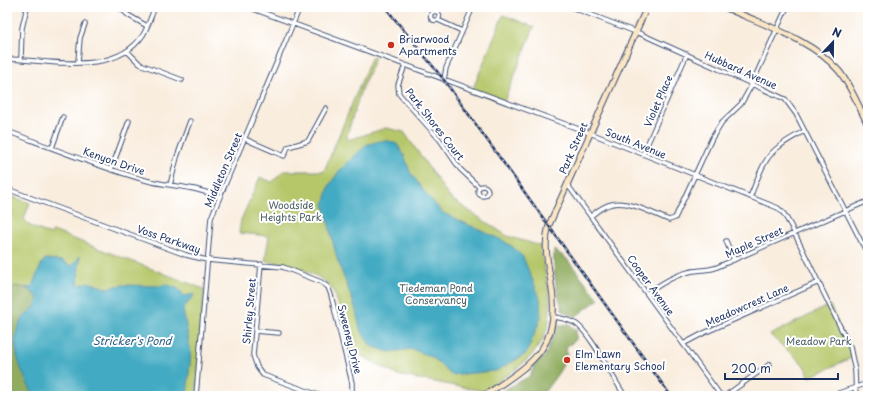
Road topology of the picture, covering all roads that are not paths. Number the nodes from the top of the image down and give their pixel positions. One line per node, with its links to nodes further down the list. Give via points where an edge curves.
1 (27, 7): 21 (street, via 22,28)
2 (119, 7): 14 (street)
3 (155, 7): 14 (street)
4 (248, 7): 13 (street, South Avenue)
5 (300, 7): 13 (street, Middleton Street)
6 (473, 7): 15 (street)
7 (571, 7): 16 (street, Hubbard Avenue)
8 (647, 7): 16 (main road, Park Street)
9 (724, 7): 17 (main road)
10 (787, 7): 17 (street)
11 (438, 20): 15 (street)
12 (85, 24): 22 (street, via 80,38)
13 (292, 24): 23 (street, South Avenue); 35 (street, Middleton Street)
14 (147, 26): 18 (street, via 143,35)
15 (462, 31): 25 (street, via 446,68)
16 (636, 31): 19 (street, Hubbard Avenue); 34 (main road, Park Street)
17 (776, 31): 26 (street); 31 (main road, via 806,44 825,56 839,72)
18 (127, 51): 22 (street, via 119,57 95,63); 24 (street, via 140,64)
19 (687, 54): 26 (street, Hubbard Avenue); 37 (street, Violet Place)
20 (7, 59): 21 (street)
21 (21, 59): 22 (street)
22 (78, 62)
23 (405, 65): 25 (street, South Avenue); 42 (street, Park Shores Court, via 399,81 399,94 440,140 460,169)
24 (182, 80)
25 (444, 80): 34 (street, South Avenue)
26 (752, 84): 33 (street, Hubbard Avenue, via 785,99 796,114); 39 (street, via 741,104 718,128)
27 (326, 108): 35 (street, via 308,141 288,147 284,156)
28 (63, 117): 36 (street)
29 (129, 121): 38 (street)
30 (190, 121): 41 (street, via 176,157)
31 (868, 125)
32 (7, 131): 36 (street, Kenyon Drive)
33 (804, 132): 45 (street, via 780,145 768,157); 47 (street, Hubbard Avenue)
34 (589, 134): 37 (street, South Avenue); 40 (main road, Park Street)
35 (245, 139): 44 (street, Middleton Street)
36 (52, 148): 38 (street, Kenyon Drive)
37 (643, 154): 39 (street, South Avenue)
38 (111, 170): 41 (street, Kenyon Drive)
39 (695, 175): 45 (street, South Avenue); 48 (street, via 675,218 669,220 618,203 611,204)
40 (567, 184): 48 (street, Cooper Avenue); 58 (main road, Park Street, via 548,225 546,240)
41 (170, 185): 44 (street, Kenyon Drive, via 198,189)
42 (478, 186)
43 (7, 189): 52 (street, Voss Parkway, via 186,255)
44 (219, 197): 52 (street, Middleton Street, via 211,218)
45 (750, 197): 49 (street, South Avenue, via 778,208)
46 (868, 201): 47 (street, Maple Street)
47 (846, 211): 49 (street, Maple Street); 51 (street, Hubbard Avenue)
48 (591, 216): 57 (street, Cooper Avenue)
49 (795, 234): 53 (street, Maple Street); 55 (street, South Avenue)
50 (726, 241): 53 (street)
51 (868, 255)
52 (207, 260): 54 (street, Voss Parkway); 65 (street, Middleton Street)
53 (734, 260): 57 (street, Maple Street, via 715,268 680,275)
54 (261, 264): 56 (street, Voss Parkway, via 283,267); 59 (street, Shirley Street)
55 (819, 282): 61 (street, Meadowcrest Lane); 64 (street, South Avenue, via 850,347)
56 (328, 287): 67 (street, Sweeney Drive, via 351,376)
57 (647, 294): 61 (street, Cooper Avenue)
58 (554, 317): 68 (main road, Park Street, via 548,337 535,358 525,368); 69 (street, via 580,327)
59 (255, 331): 60 (street); 66 (street, Shirley Street, via 254,359 263,375)
60 (279, 333)
61 (683, 344): 70 (street, Cooper Avenue)
62 (770, 364): 71 (street)
63 (868, 383): 64 (street)
64 (855, 386): 72 (street); 73 (street, South Avenue)
65 (196, 396)
66 (321, 396)
67 (352, 396)
68 (484, 396)
69 (625, 396)
70 (721, 396)
71 (725, 396)
72 (830, 396)
73 (856, 396)

